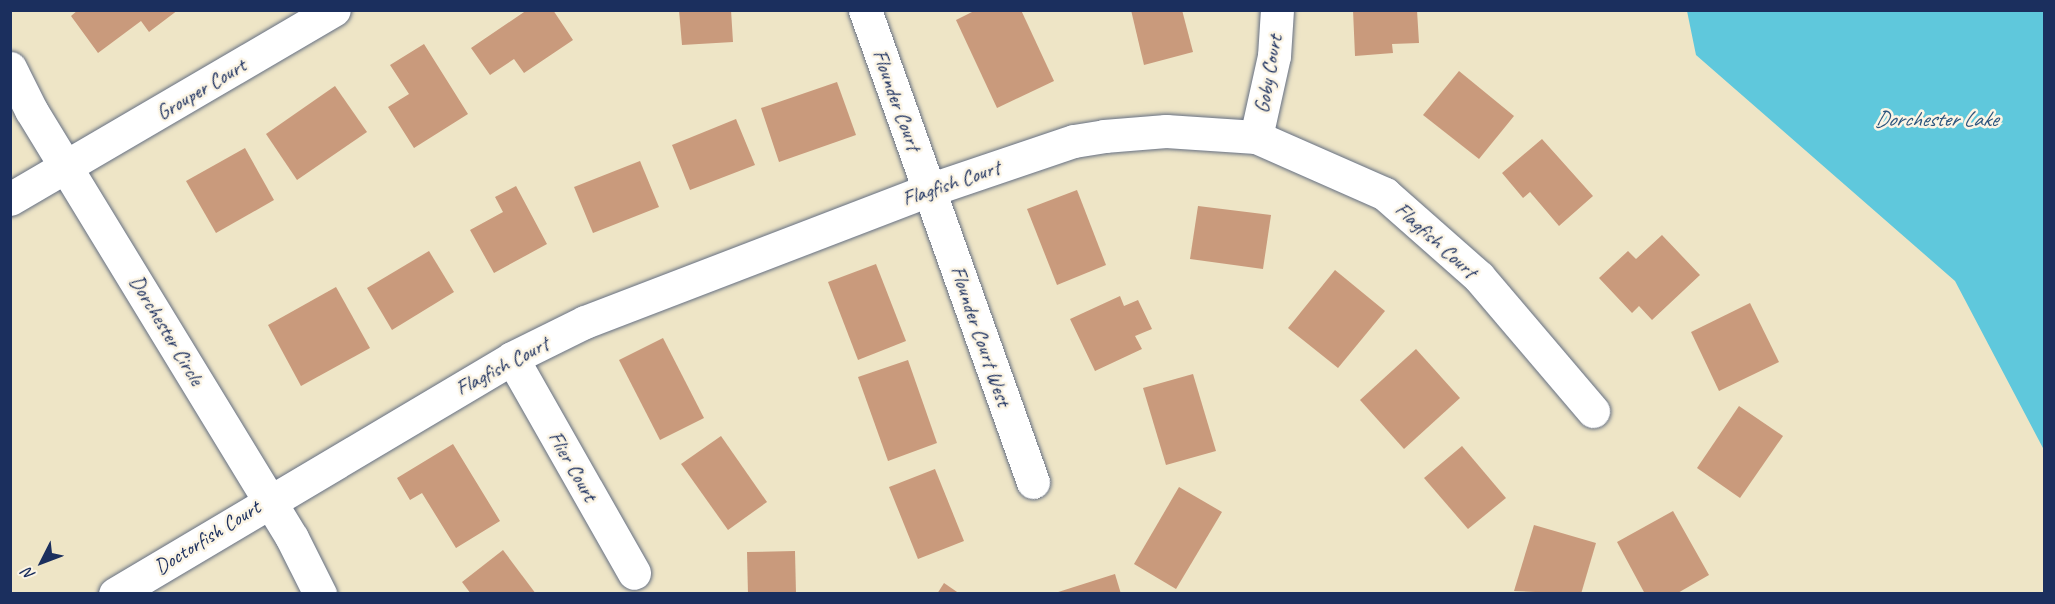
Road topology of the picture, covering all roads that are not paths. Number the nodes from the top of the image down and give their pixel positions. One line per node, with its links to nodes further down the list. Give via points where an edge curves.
1 (334, 10): 6 (street, Grouper Court)
2 (865, 10): 7 (street, Flounder Court)
3 (1276, 10): 5 (street, Goby Court, via 1274,56)
4 (10, 68): 6 (street, Dorchester Circle)
5 (1256, 137): 7 (street, Flagfish Court, via 1166,131 1104,136 1074,141); 10 (street, Flagfish Court, via 1385,194 1479,277)
6 (68, 166): 8 (street, Grouper Court); 12 (street, Dorchester Circle)
7 (929, 190): 9 (street, Flagfish Court, via 664,290); 11 (street, Flounder Court West)
8 (10, 199)
9 (512, 358): 12 (street, Flagfish Court); 13 (street, Flier Court)
10 (1593, 411)
11 (1033, 482)
12 (268, 499): 14 (street, Doctorfish Court); 15 (street, Dorchester Circle)
13 (634, 573)
14 (115, 594)
15 (320, 594)

